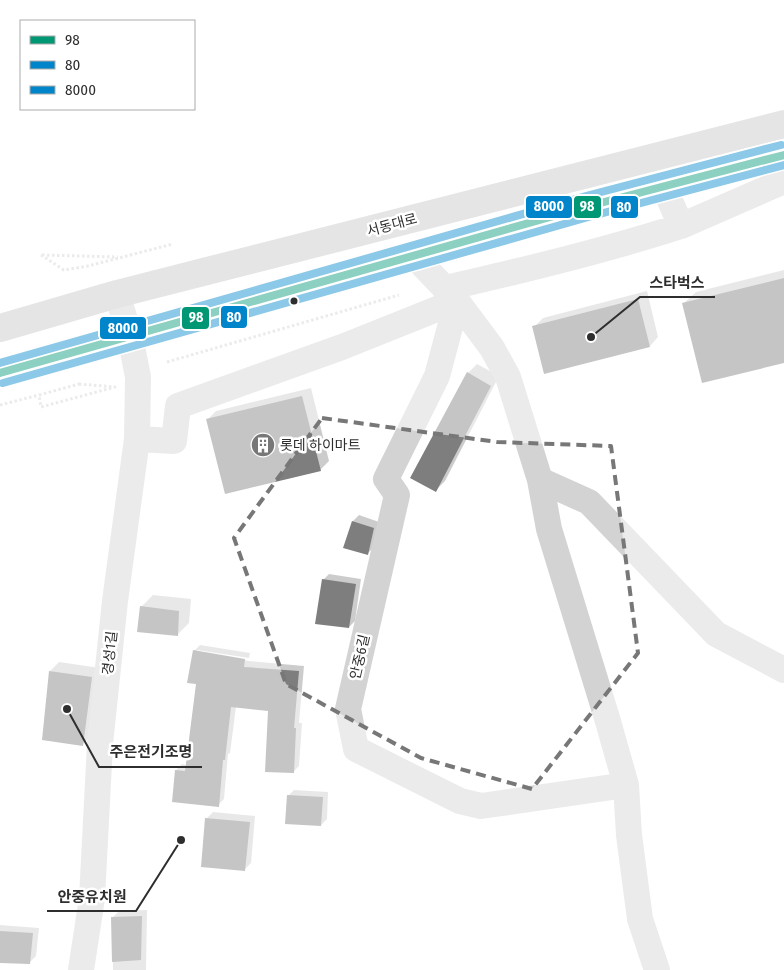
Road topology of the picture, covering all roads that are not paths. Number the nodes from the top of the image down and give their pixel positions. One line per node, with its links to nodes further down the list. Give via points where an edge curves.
1 (784, 110): 3 (street)
2 (784, 124): 3 (main road, 서동대로)
3 (749, 133): 9 (main road, 서동대로)
4 (784, 155): 6 (main road)
5 (784, 180): 7 (street)
6 (664, 188): 7 (street); 8 (main road)
7 (682, 226): 10 (street, via 502,276)
8 (413, 255): 10 (street); 12 (main road)
9 (117, 294): 11 (main road, 서동대로); 12 (street, 경성1길)
10 (452, 294): 14 (street, via 342,346 178,406 174,441); 15 (street, via 492,348 508,377); 17 (street, 안중6길, via 437,376 386,479 396,495 348,709 356,749 460,800 481,806)
11 (0, 328)
12 (130, 336): 13 (main road); 14 (street, 경성1길, via 138,377)
13 (0, 374)
14 (137, 439): 18 (street, 경성1길, via 115,601 100,744 92,898)
15 (540, 480): 16 (street, via 589,502 716,634); 17 (street, via 549,530)
16 (784, 670)
17 (626, 785): 19 (street, via 640,918)
18 (81, 970)
19 (656, 970)

